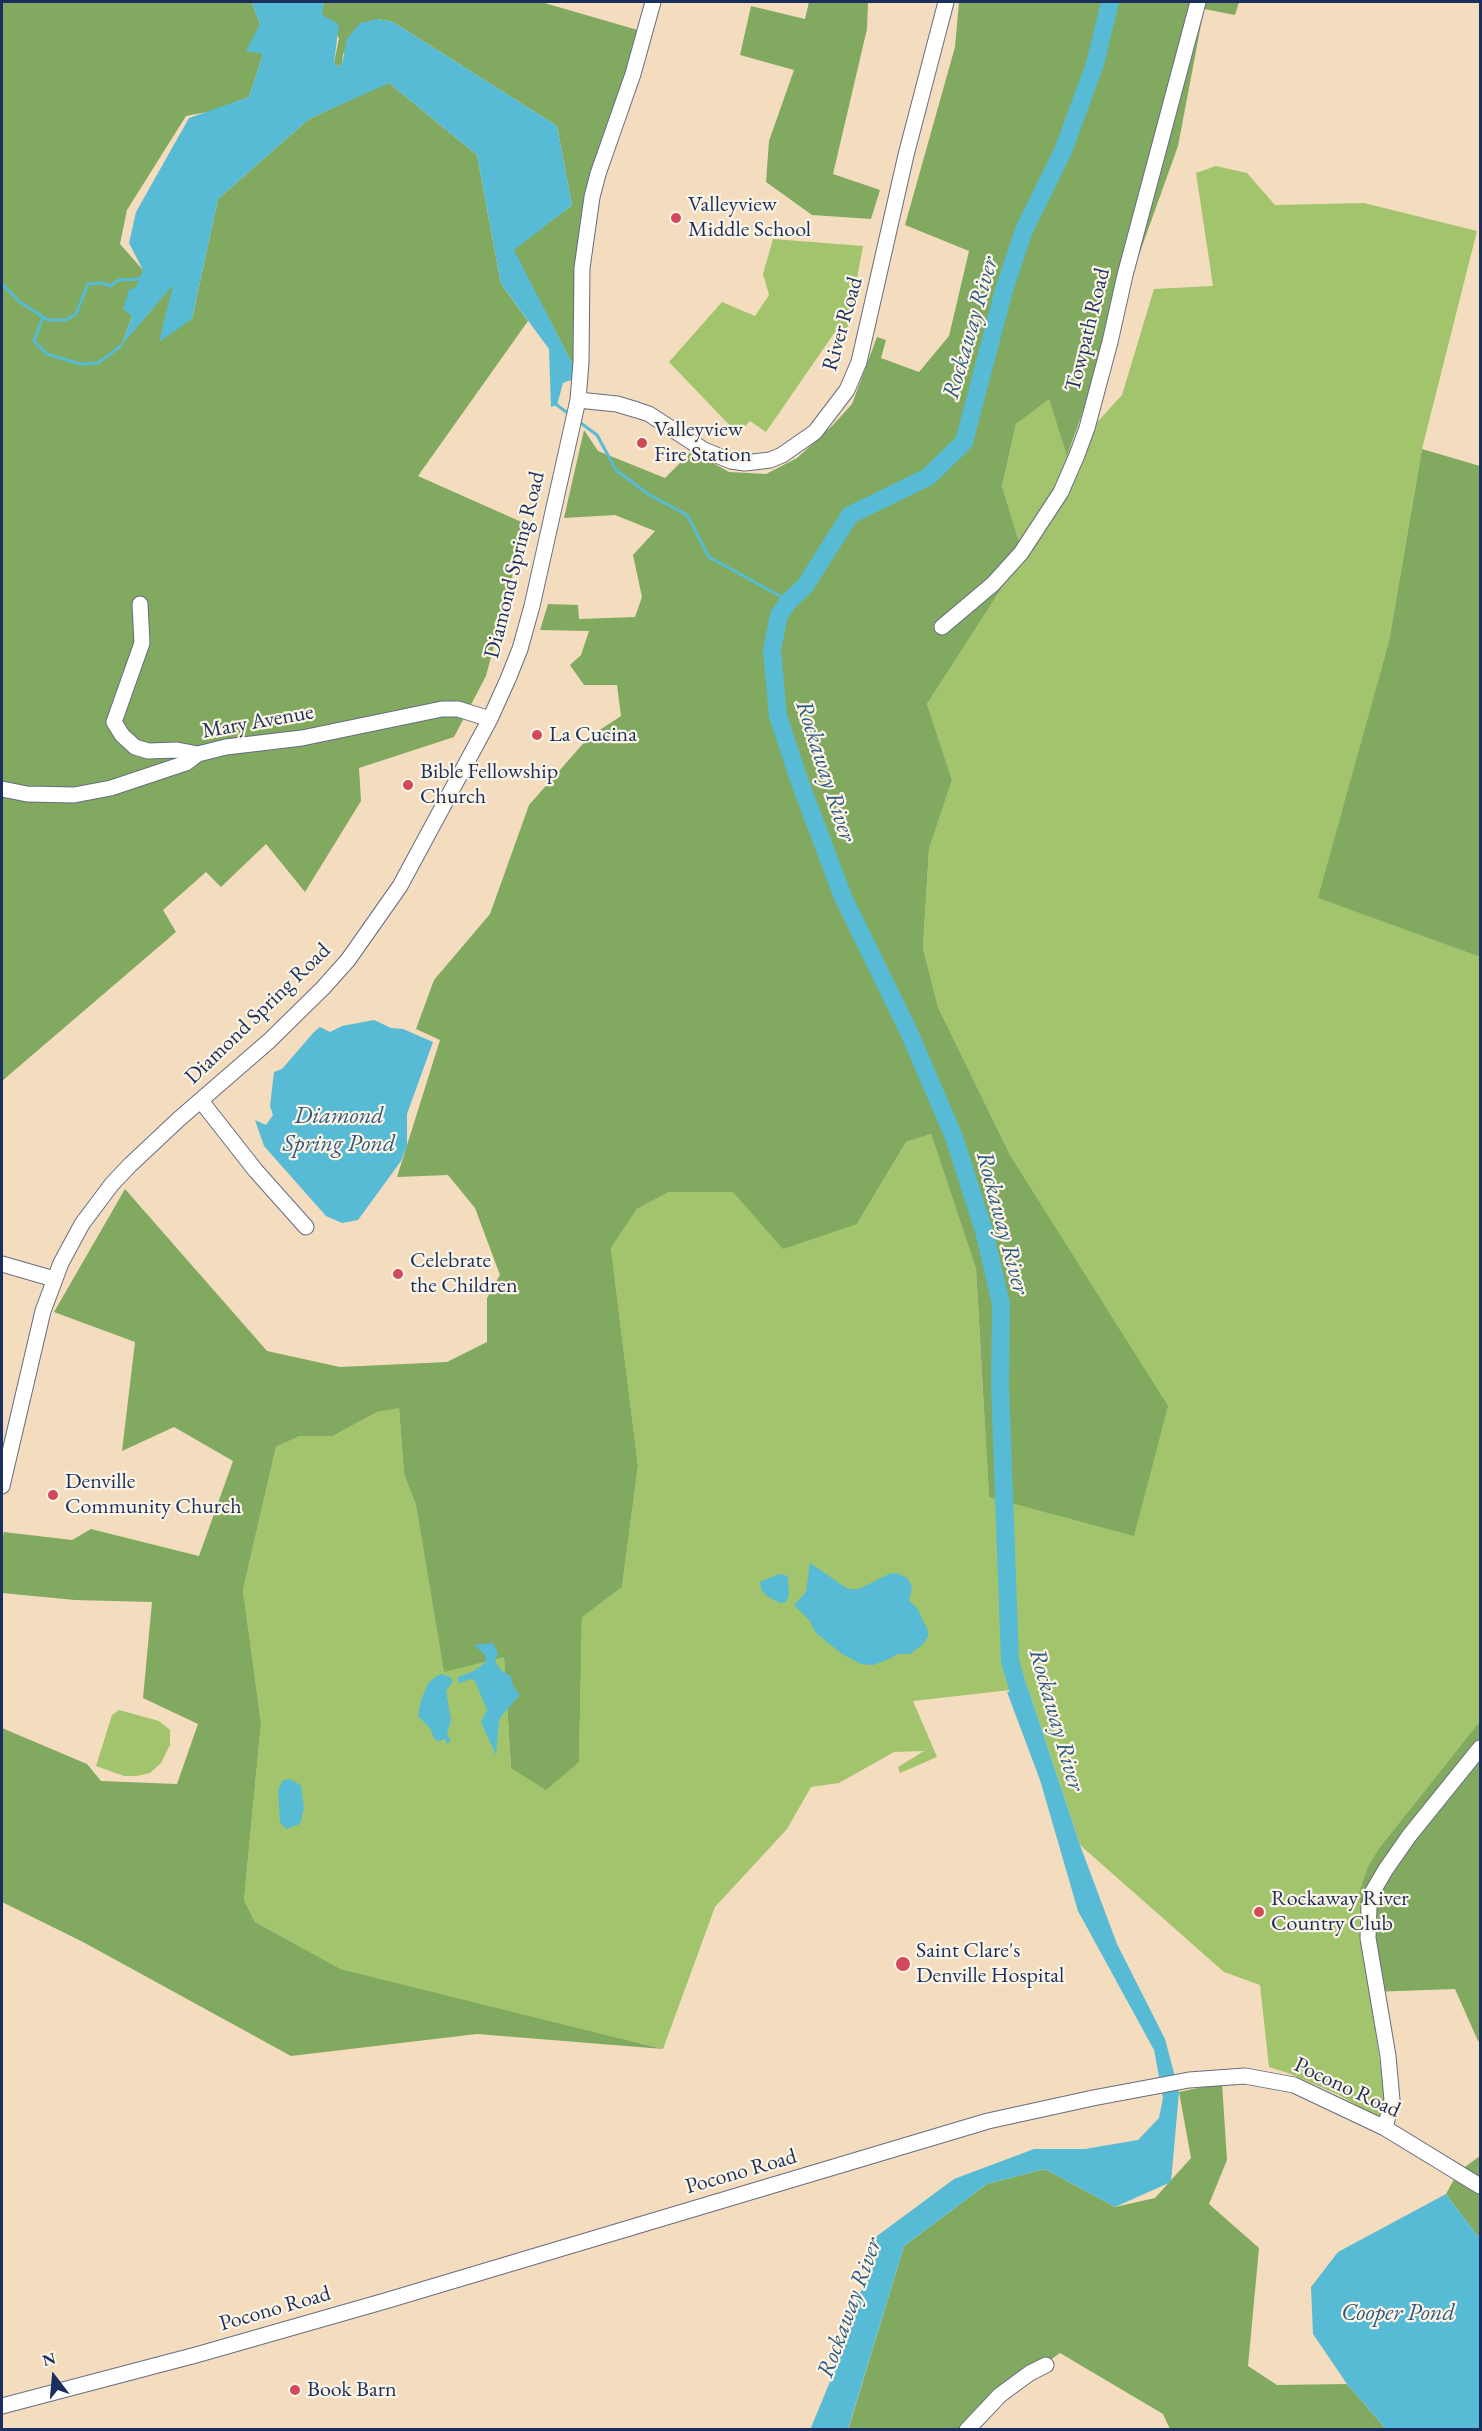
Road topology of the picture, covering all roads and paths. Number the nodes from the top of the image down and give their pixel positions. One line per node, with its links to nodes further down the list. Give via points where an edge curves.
1 (653, 2): 4 (street, Diamond Spring Road, via 592,197 582,268)
2 (946, 2): 4 (street, River Road, via 859,362 847,390 814,432 782,455 745,463 704,450 637,410 617,404)
3 (1198, 2): 6 (street, Towpath Road, via 1077,455 1061,492 1021,553 993,584)
4 (577, 406): 7 (street, Diamond Spring Road, via 525,633)
5 (140, 604): 8 (street, via 142,643 114,722 135,747)
6 (942, 627)
7 (490, 719): 8 (street, Mary Avenue, via 458,709 442,709 302,738); 10 (street, Diamond Spring Road, via 405,877 367,935 302,1010)
8 (198, 754): 9 (street, Mary Avenue, via 186,763 111,788 27,794)
9 (2, 789)
10 (201, 1101): 11 (street, via 256,1172); 13 (street, Diamond Spring Road, via 112,1184 82,1224)
11 (306, 1227)
12 (2, 1264): 13 (street)
13 (54, 1279): 14 (street, Diamond Spring Road)
14 (2, 1486)
15 (1480, 1748): 16 (street, via 1381,1876 1369,1907 1368,1938 1392,2100)
16 (1385, 2128): 17 (street, Pocono Road); 19 (street, Pocono Road, via 1294,2085 1275,2080 1245,2076 1152,2086 988,2121 323,2319)
17 (1480, 2186)
18 (1046, 2365): 20 (street, via 1000,2395)
19 (2, 2406)
20 (967, 2430)

